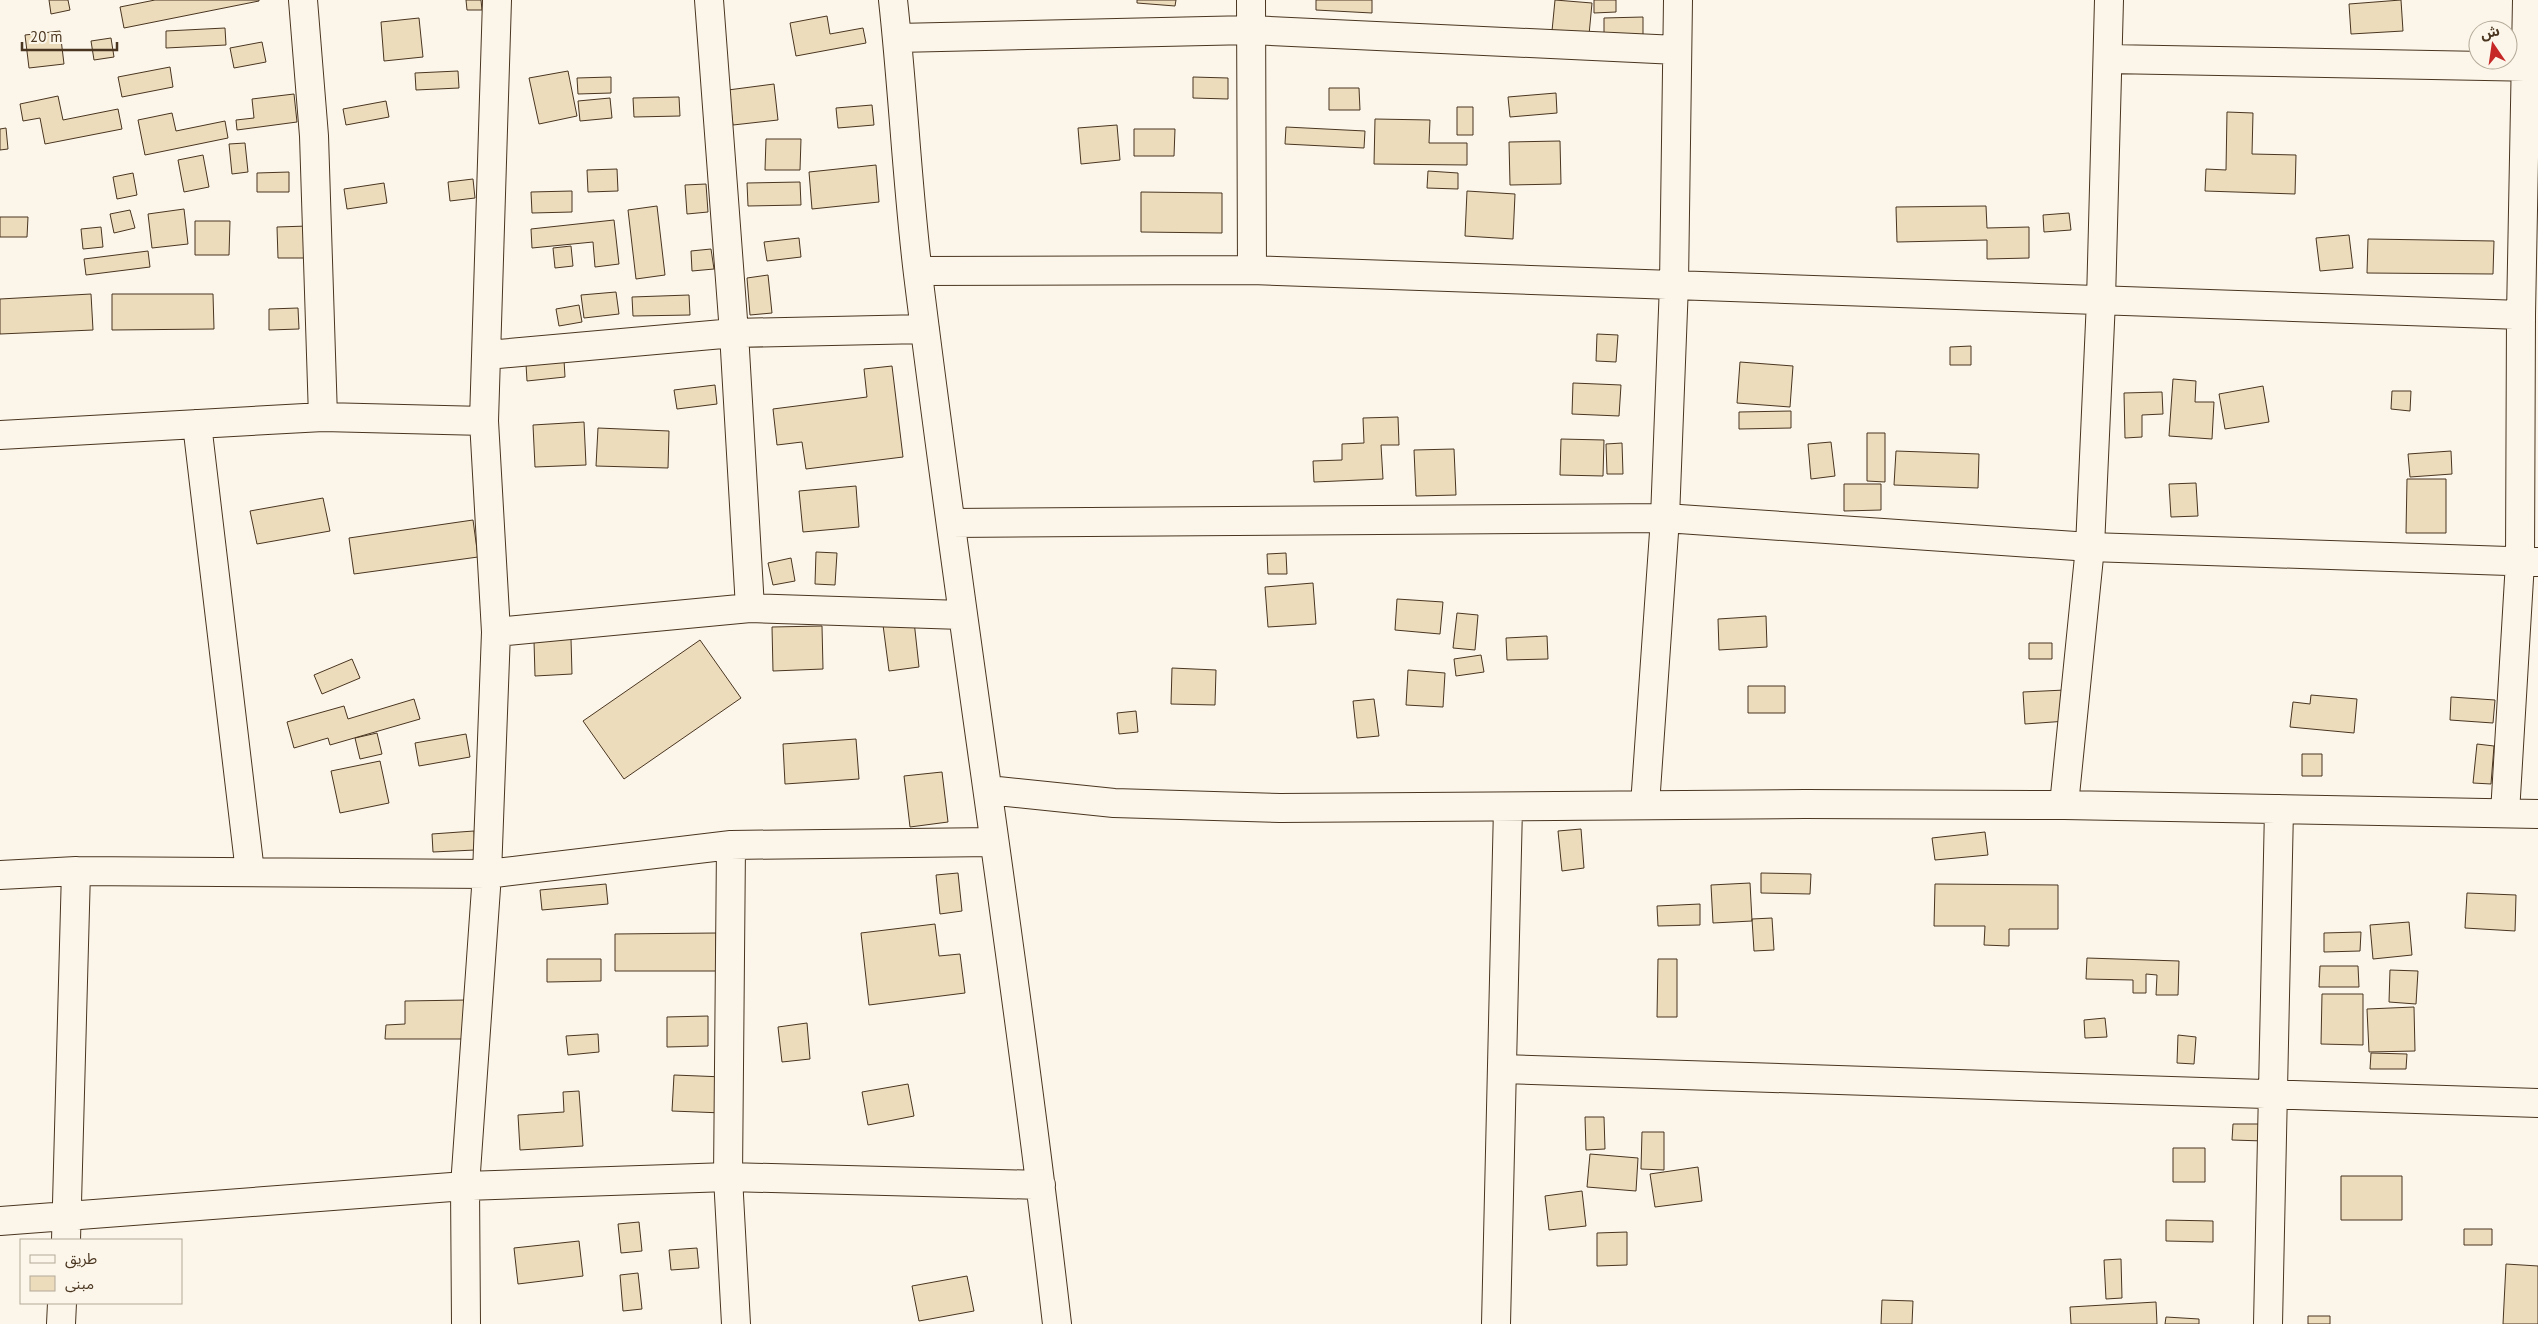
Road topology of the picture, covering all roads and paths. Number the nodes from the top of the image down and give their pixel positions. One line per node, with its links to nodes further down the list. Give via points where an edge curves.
1 (303, 0): 22 (street, via 314,136)
2 (497, 0): 21 (street)
3 (709, 0): 20 (street)
4 (893, 0): 10 (street)
5 (1251, 0): 9 (street)
6 (1678, 0): 11 (street)
7 (2109, 0): 12 (street)
8 (2527, 0): 13 (street)
9 (1251, 30): 10 (street); 11 (street); 14 (street)
10 (897, 38): 15 (street)
11 (1676, 50): 16 (street)
12 (2108, 59): 13 (street); 17 (street)
13 (2531, 67): 18 (street)
14 (1252, 270): 15 (street); 16 (street)
15 (918, 271): 19 (street)
16 (1674, 284): 17 (street); 26 (street)
17 (2101, 300): 18 (street); 28 (street)
18 (2521, 315): 29 (street)
19 (925, 329): 20 (street); 27 (street)
20 (734, 333): 21 (street); 30 (street)
21 (487, 355): 23 (street)
22 (323, 416): 23 (street); 24 (street)
23 (484, 421): 32 (street)
24 (197, 424): 25 (street); 43 (street)
25 (0, 435)
26 (1665, 518): 27 (street); 28 (street); 34 (street)
27 (952, 522): 31 (street)
28 (2090, 547): 29 (street); 35 (street)
29 (2529, 562): 38 (street)
30 (750, 608): 31 (street); 32 (street)
31 (962, 615): 33 (street)
32 (496, 632): 45 (street)
33 (988, 790): 36 (street, via 1124,803 1280,808); 40 (street)
34 (1645, 805): 35 (street); 36 (street)
35 (2064, 805): 37 (street)
36 (1508, 808): 46 (street)
37 (2279, 809): 38 (street); 47 (street)
38 (2504, 813): 39 (street)
39 (2538, 814)
40 (993, 842): 41 (street); 50 (street)
41 (731, 845): 45 (street); 49 (street)
42 (76, 871): 43 (street); 44 (street); 53 (street)
43 (250, 872): 45 (street)
44 (0, 874)
45 (487, 874): 51 (street)
46 (1502, 1069): 47 (street); 59 (street)
47 (2273, 1095): 48 (street); 60 (street)
48 (2538, 1103)
49 (728, 1177): 50 (street); 51 (street); 57 (street)
50 (1041, 1185): 58 (street)
51 (465, 1186): 53 (street); 56 (street)
52 (0, 1221): 53 (street)
53 (67, 1228)
54 (62, 1304): 55 (street)
55 (61, 1324)
56 (466, 1324)
57 (736, 1324)
58 (1057, 1324)
59 (1496, 1324)
60 (2268, 1324)

